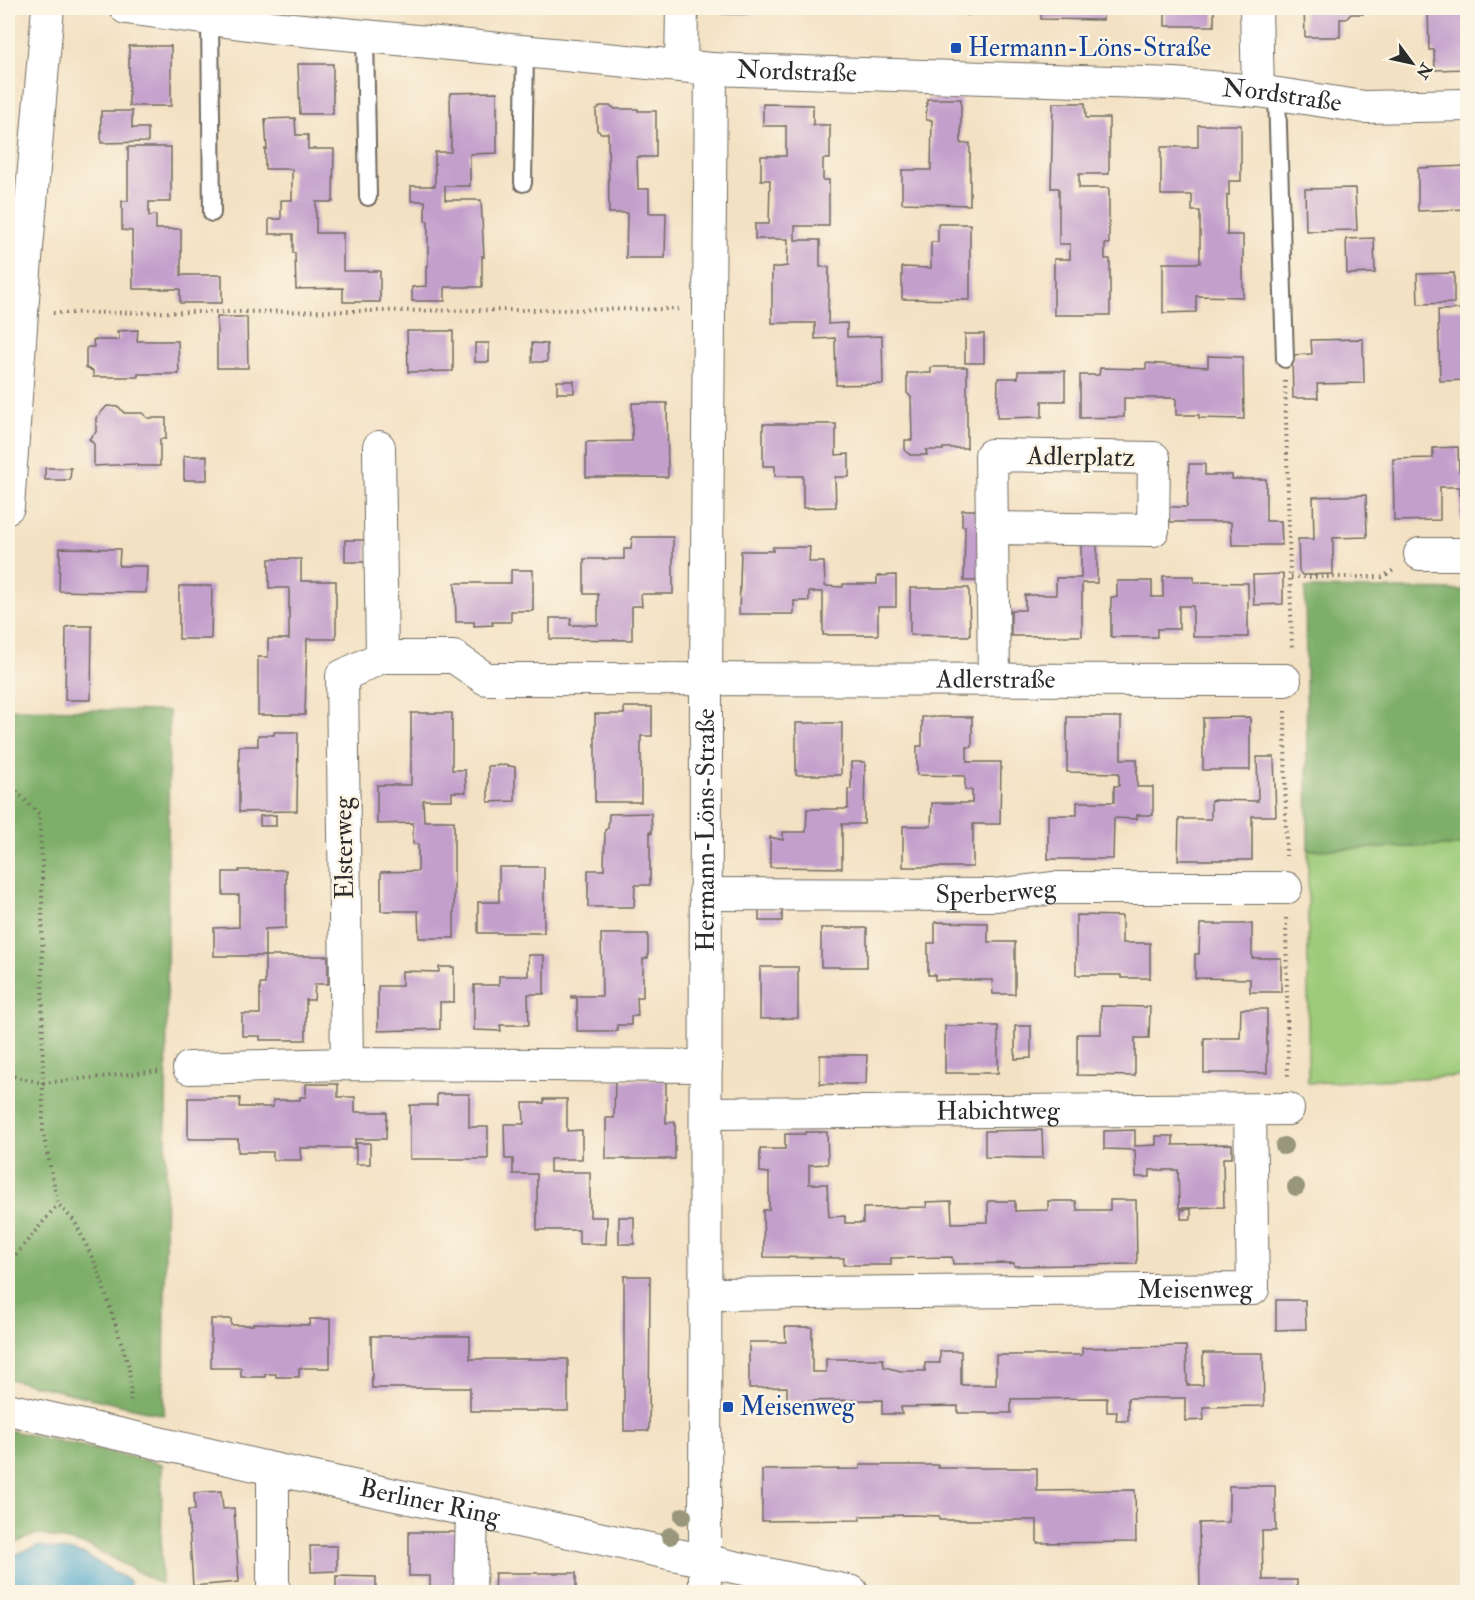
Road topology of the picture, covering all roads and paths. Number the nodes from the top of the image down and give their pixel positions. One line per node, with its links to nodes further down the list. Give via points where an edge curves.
1 (48, 8): 15 (street)
2 (126, 8): 5 (street, Nordstraße)
3 (682, 8): 8 (street, Hermann-Löns-Straße)
4 (1256, 8): 9 (street)
5 (210, 19): 6 (street, Nordstraße); 13 (lane)
6 (365, 36): 7 (street, Nordstraße); 12 (lane)
7 (525, 51): 8 (street, Nordstraße); 11 (lane)
8 (696, 67): 9 (street, Nordstraße, via 1164,84); 14 (street, Hermann-Löns-Straße)
9 (1267, 92): 10 (street, Nordstraße, via 1364,107); 16 (lane)
10 (1467, 105)
11 (523, 183)
12 (368, 197)
13 (212, 213)
14 (709, 309): 15 (path); 25 (street, Hermann-Löns-Straße)
15 (22, 313): 18 (street)
16 (1284, 359): 22 (path)
17 (379, 447): 23 (street)
18 (8, 507)
19 (993, 528): 19 (street, Adlerplatz, via 991,455 1154,458 1153,530); 24 (street, Adlerplatz)
20 (1420, 554): 21 (street); 22 (path, via 1382,577)
21 (1467, 554)
22 (1291, 577): 26 (path, via 1293,673)
23 (382, 657): 25 (street, Elsterweg, via 454,657 486,679); 30 (street, Elsterweg, via 342,676)
24 (994, 678): 25 (street, Adlerstraße); 26 (street, Adlerstraße)
25 (706, 680): 29 (street, Hermann-Löns-Straße)
26 (1286, 680): 28 (path)
27 (8, 783): 34 (path, via 39,814)
28 (1286, 888): 29 (street, Sperberweg, via 1054,888 995,895); 35 (path)
29 (705, 894): 31 (street, Hermann-Löns-Straße)
30 (347, 1064): 31 (street); 32 (street)
31 (706, 1066): 37 (street, Hermann-Löns-Straße)
32 (189, 1068): 34 (path)
33 (8, 1075): 34 (path)
34 (42, 1083): 38 (path, via 43,1133)
35 (1288, 1109): 36 (street, Habichtweg)
36 (1250, 1110): 37 (street, Habichtweg); 40 (street, Meisenweg, via 1253,1289)
37 (707, 1113): 40 (street, Hermann-Löns-Straße)
38 (58, 1204): 39 (path); 42 (path, via 75,1222 101,1278 129,1367)
39 (8, 1264)
40 (706, 1294): 45 (street, Hermann-Löns-Straße)
41 (8, 1409): 42 (street, Berliner Ring)
42 (134, 1438): 43 (street, Berliner Ring)
43 (273, 1469): 44 (street, Berliner Ring); 46 (street)
44 (472, 1512): 45 (street, Berliner Ring); 47 (street)
45 (705, 1560): 48 (street, Hermann-Löns-Straße); 49 (street, Berliner Ring)
46 (273, 1593)
47 (470, 1593)
48 (705, 1593)
49 (852, 1593)

